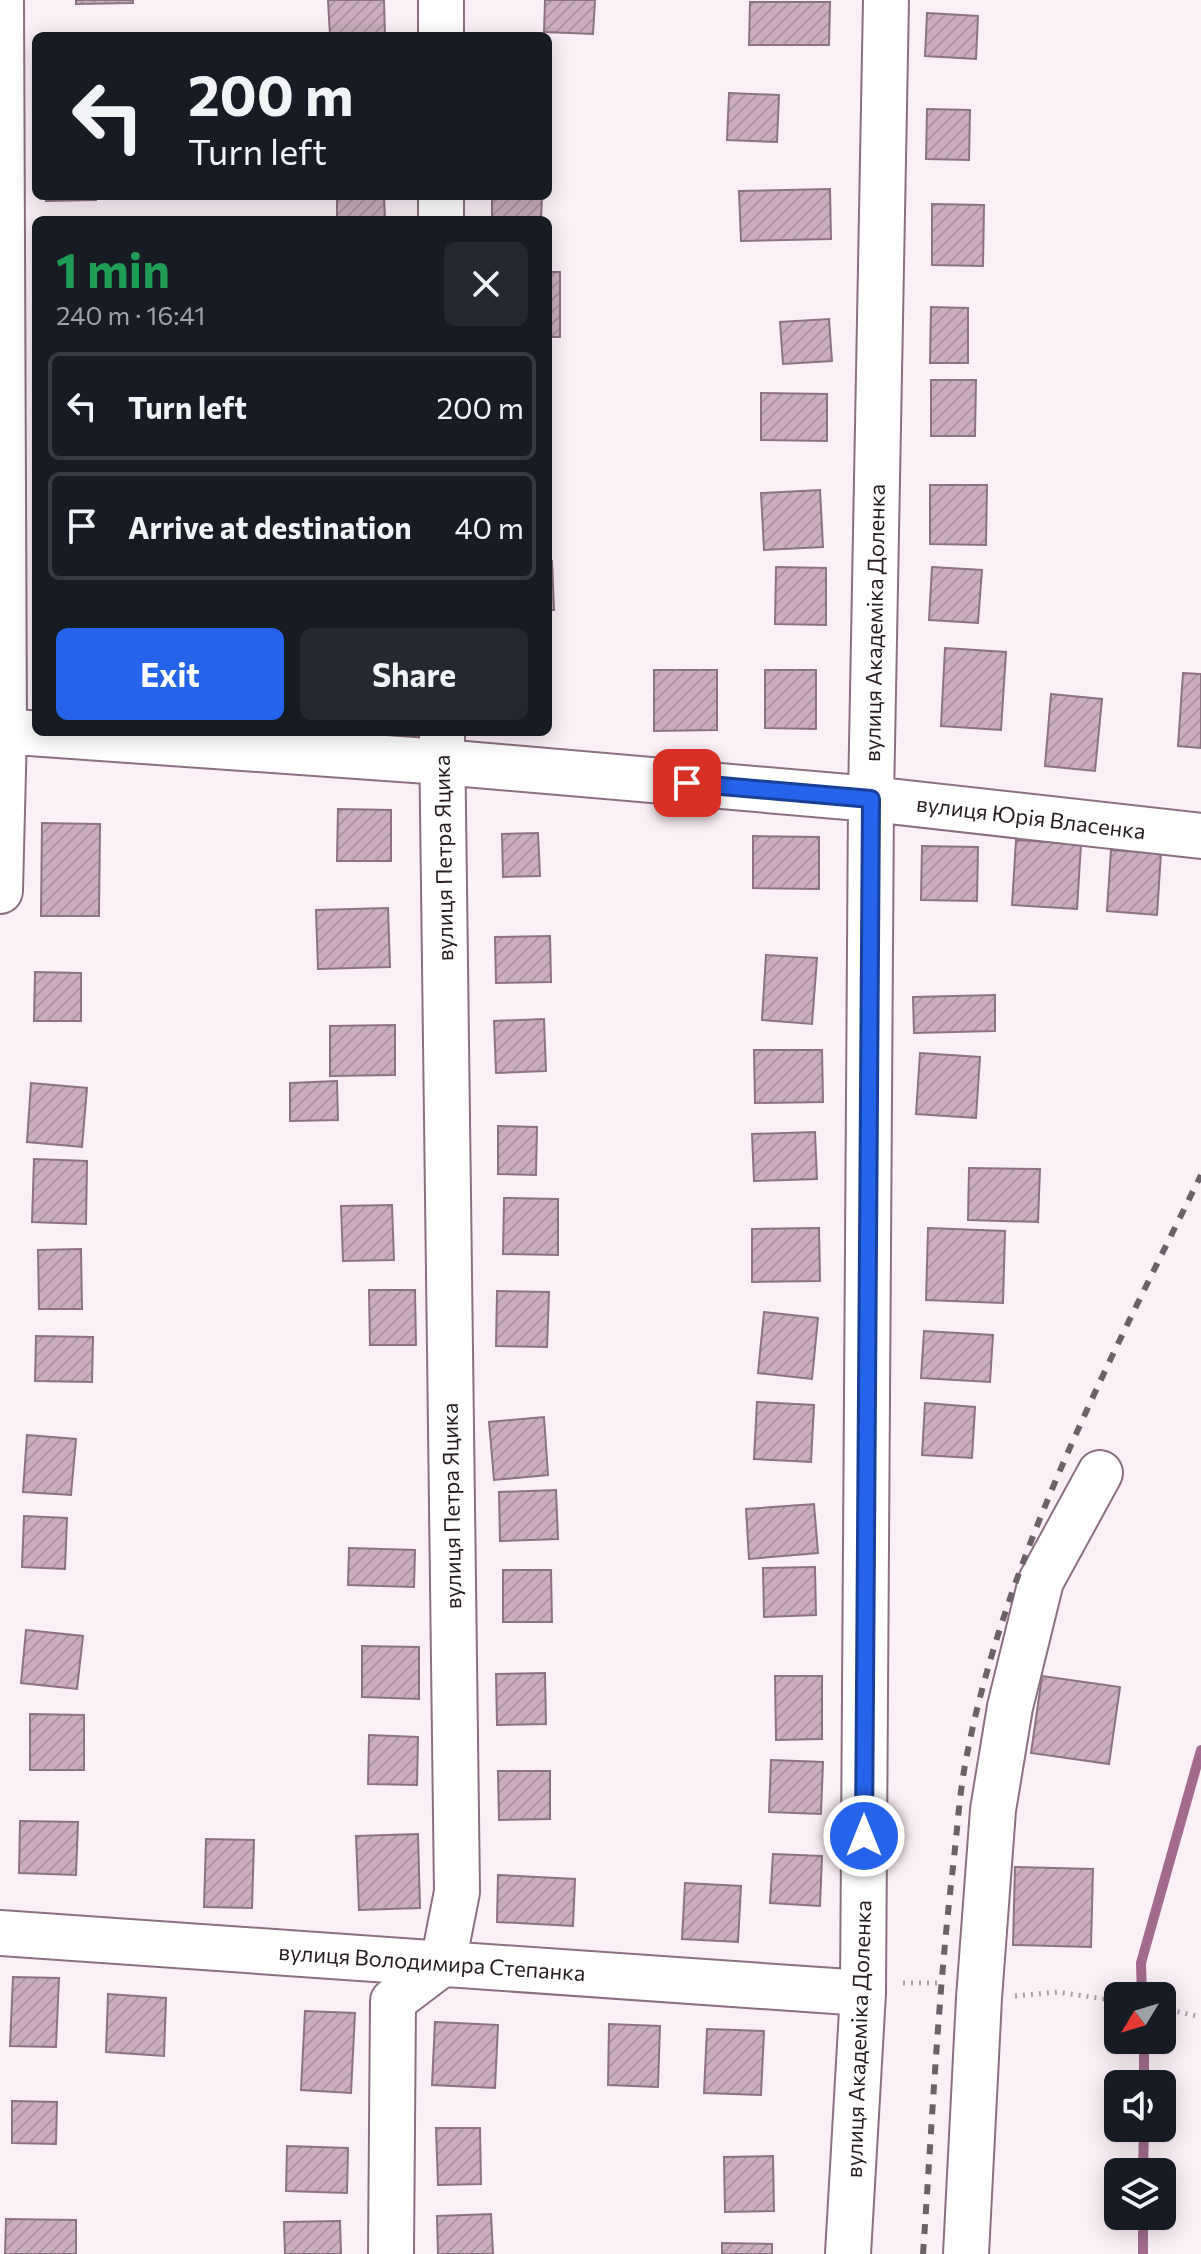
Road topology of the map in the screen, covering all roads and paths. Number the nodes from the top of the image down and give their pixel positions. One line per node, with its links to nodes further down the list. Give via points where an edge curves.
1 (1, 0): 5 (street)
2 (441, 0): 4 (street)
3 (886, 0): 9 (street, вулиця Академіка Доленка)
4 (441, 32)
5 (2, 731): 6 (street, вулиця Юрія Власенка); 11 (street)
6 (32, 732)
7 (140, 736): 8 (street, вулиця Юрія Власенка)
8 (442, 747): 9 (street, вулиця Юрія Власенка); 14 (street, вулиця Петра Яцика, via 457,1892)
9 (871, 799): 10 (street, вулиця Юрія Власенка); 15 (street, вулиця Академіка Доленка)
10 (1201, 836)
11 (0, 891)
12 (1100, 1473): 16 (street, via 1041,1581 1010,1707 993,1810)
13 (0, 1933): 14 (street, вулиця Володимира Степанка)
14 (443, 1963): 15 (street, вулиця Володимира Степанка); 20 (street, via 393,2001)
15 (863, 1993): 21 (street, вулиця Академіка Доленка)
16 (979, 1998): 17 (path, via 1057,1992); 22 (street)
17 (1104, 1999)
18 (1176, 2011): 19 (path)
19 (1201, 2017)
20 (391, 2254)
21 (848, 2254)
22 (966, 2254)

